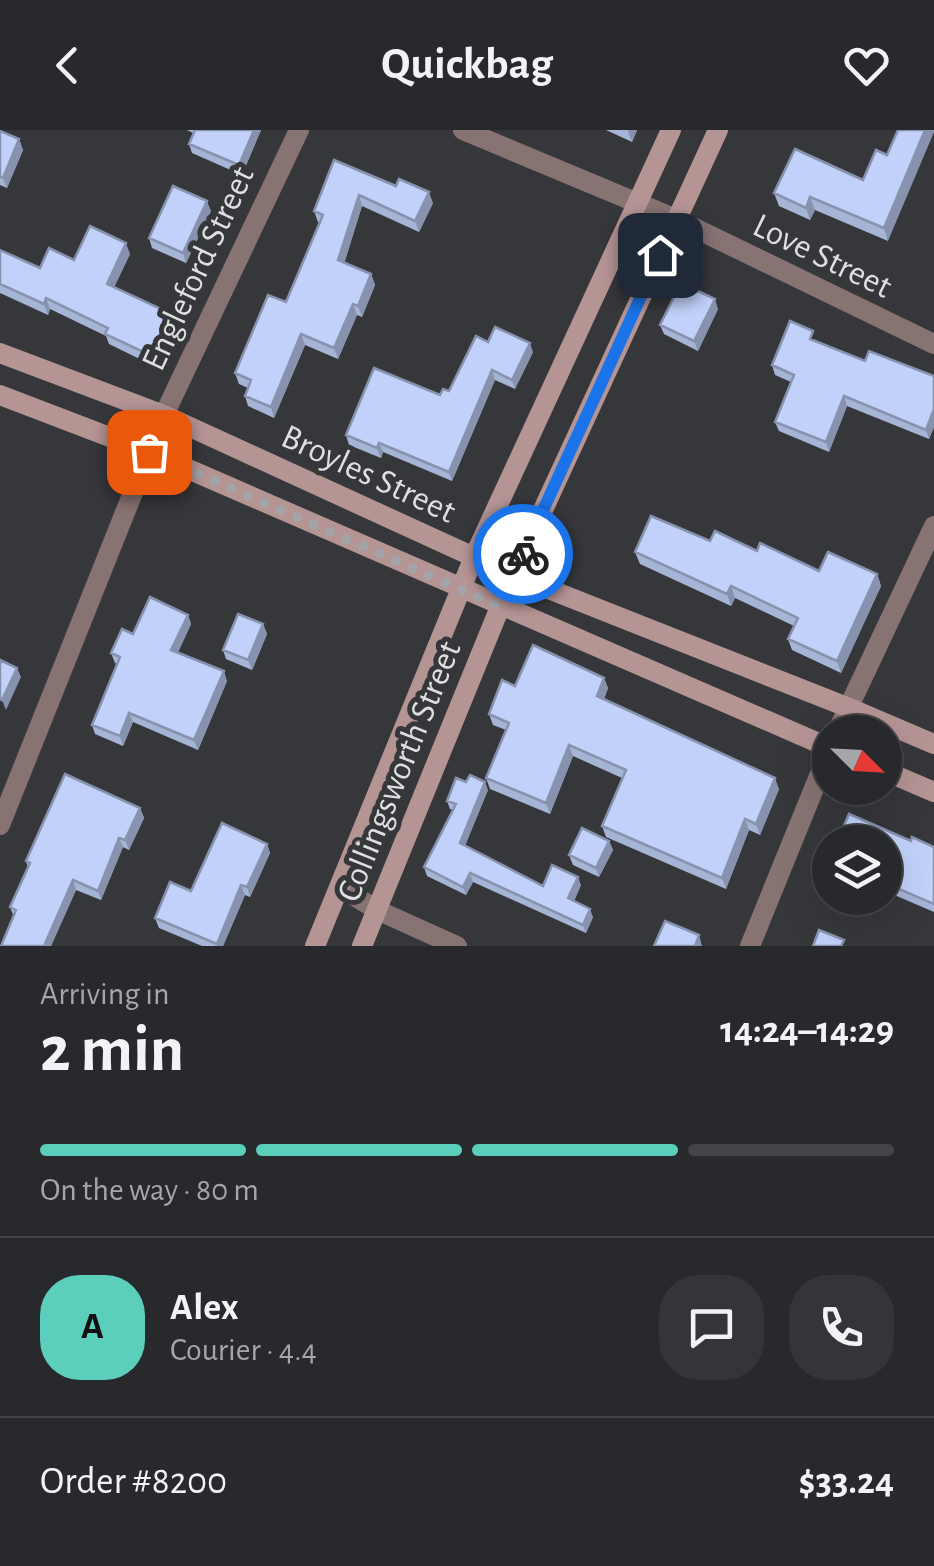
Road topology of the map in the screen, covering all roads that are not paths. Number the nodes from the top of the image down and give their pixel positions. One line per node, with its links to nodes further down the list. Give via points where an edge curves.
1 (299, 130): 10 (street, Engleford Street)
2 (463, 130): 5 (street, Love Street)
3 (671, 130): 5 (main road, Collingsworth Street)
4 (718, 130): 6 (main road, Collingsworth Street)
5 (637, 202): 6 (street, Love Street); 13 (main road, Collingsworth Street)
6 (676, 220): 7 (street, Love Street); 14 (main road, Collingsworth Street)
7 (934, 344)
8 (0, 352): 10 (main road, Broyles Street)
9 (0, 395): 11 (main road, Broyles Street)
10 (164, 415): 11 (street, Engleford Street); 13 (main road, Broyles Street)
11 (149, 452): 15 (main road, Broyles Street); 24 (street, Engleford Street)
12 (934, 526): 17 (street)
13 (474, 557): 14 (main road, Broyles Street); 15 (main road, Collingsworth Street)
14 (514, 575): 16 (main road, Collingsworth Street); 17 (main road, Broyles Street)
15 (461, 590): 16 (main road, Broyles Street); 25 (main road, Collingsworth Street)
16 (500, 607): 19 (main road, Broyles Street); 26 (main road, Collingsworth Street)
17 (848, 706): 18 (street); 20 (main road, Broyles Street)
18 (844, 715)
19 (812, 740)
20 (934, 744)
21 (902, 778): 22 (main road)
22 (934, 792)
23 (812, 793): 30 (street)
24 (0, 825)
25 (340, 887): 26 (street); 27 (main road, Collingsworth Street)
26 (377, 910): 28 (main road, Collingsworth Street); 29 (street)
27 (315, 946)
28 (362, 946)
29 (457, 946)
30 (750, 946)

